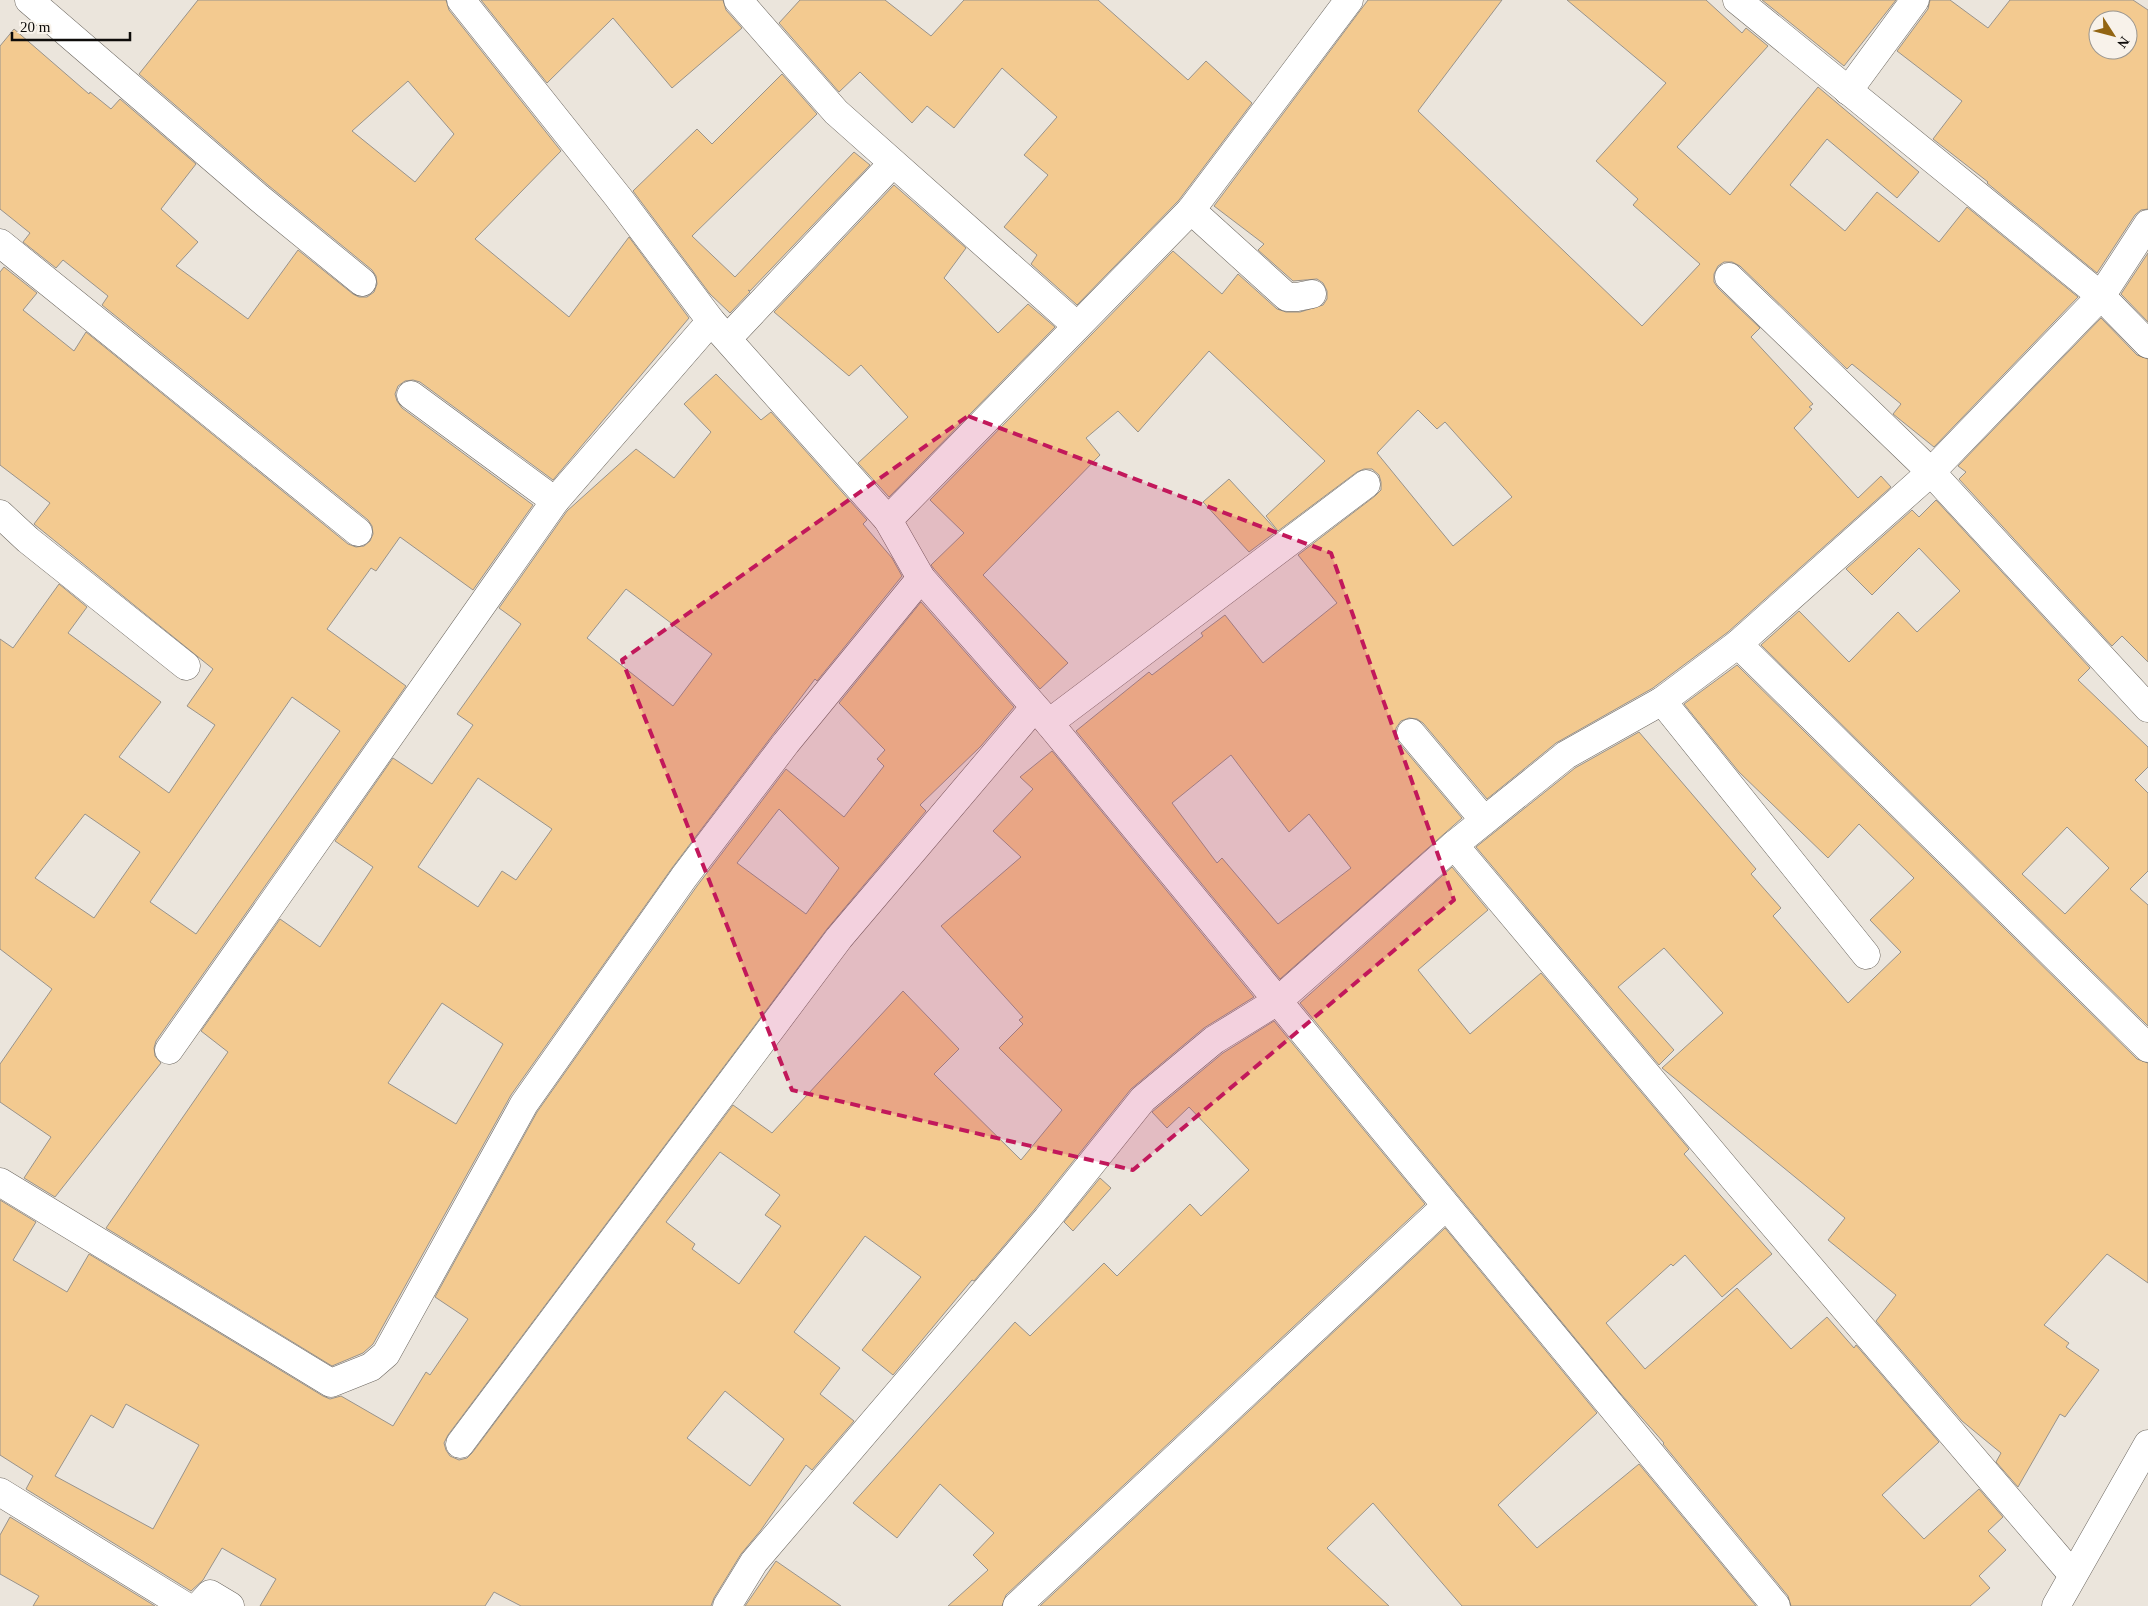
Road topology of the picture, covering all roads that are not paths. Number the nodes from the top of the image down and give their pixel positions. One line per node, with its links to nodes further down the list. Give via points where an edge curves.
1 (29, 0): 13 (street)
2 (460, 0): 17 (street)
3 (738, 0): 8 (street, via 836,112)
4 (1349, 0): 9 (street)
5 (1737, 0): 7 (street)
6 (1915, 0): 7 (street)
7 (1848, 92): 15 (street)
8 (892, 164): 16 (street); 17 (street)
9 (1191, 210): 14 (street, via 1287,297); 16 (street)
10 (2148, 224): 15 (street)
11 (0, 243): 25 (street)
12 (1729, 277): 20 (street)
13 (362, 282)
14 (1312, 294)
15 (2101, 296): 18 (street); 20 (street)
16 (1077, 326): 24 (street)
17 (719, 329): 22 (street); 24 (street)
18 (2148, 344)
19 (411, 395): 22 (street)
20 (1931, 472): 27 (street); 30 (street)
21 (1366, 484): 31 (street)
22 (555, 501): 38 (street)
23 (0, 514): 28 (street)
24 (888, 520): 26 (street)
25 (358, 532)
26 (921, 578): 31 (street); 39 (street, via 786,743 684,877 524,1104 386,1354 371,1367 330,1383)
27 (1738, 644): 29 (street); 37 (street)
28 (186, 666)
29 (1662, 700): 33 (street, via 1566,755); 35 (street)
30 (2148, 708)
31 (1042, 716): 36 (street); 41 (street, via 839,938)
32 (1411, 732): 33 (street)
33 (1484, 820): 34 (street)
34 (1454, 845): 36 (street); 44 (street)
35 (1866, 954)
36 (1279, 1000): 40 (street); 48 (street, via 1214,1040 1143,1100 1047,1219 754,1562)
37 (2148, 1048)
38 (169, 1050)
39 (0, 1182)
40 (1446, 1206): 49 (street); 50 (street)
41 (460, 1444)
42 (2148, 1444): 44 (street)
43 (0, 1492): 45 (street)
44 (2072, 1574): 51 (street)
45 (185, 1606)
46 (199, 1606): 47 (street, via 210,1594)
47 (230, 1606)
48 (727, 1606)
49 (1017, 1606)
50 (1776, 1606)
51 (2056, 1606)

